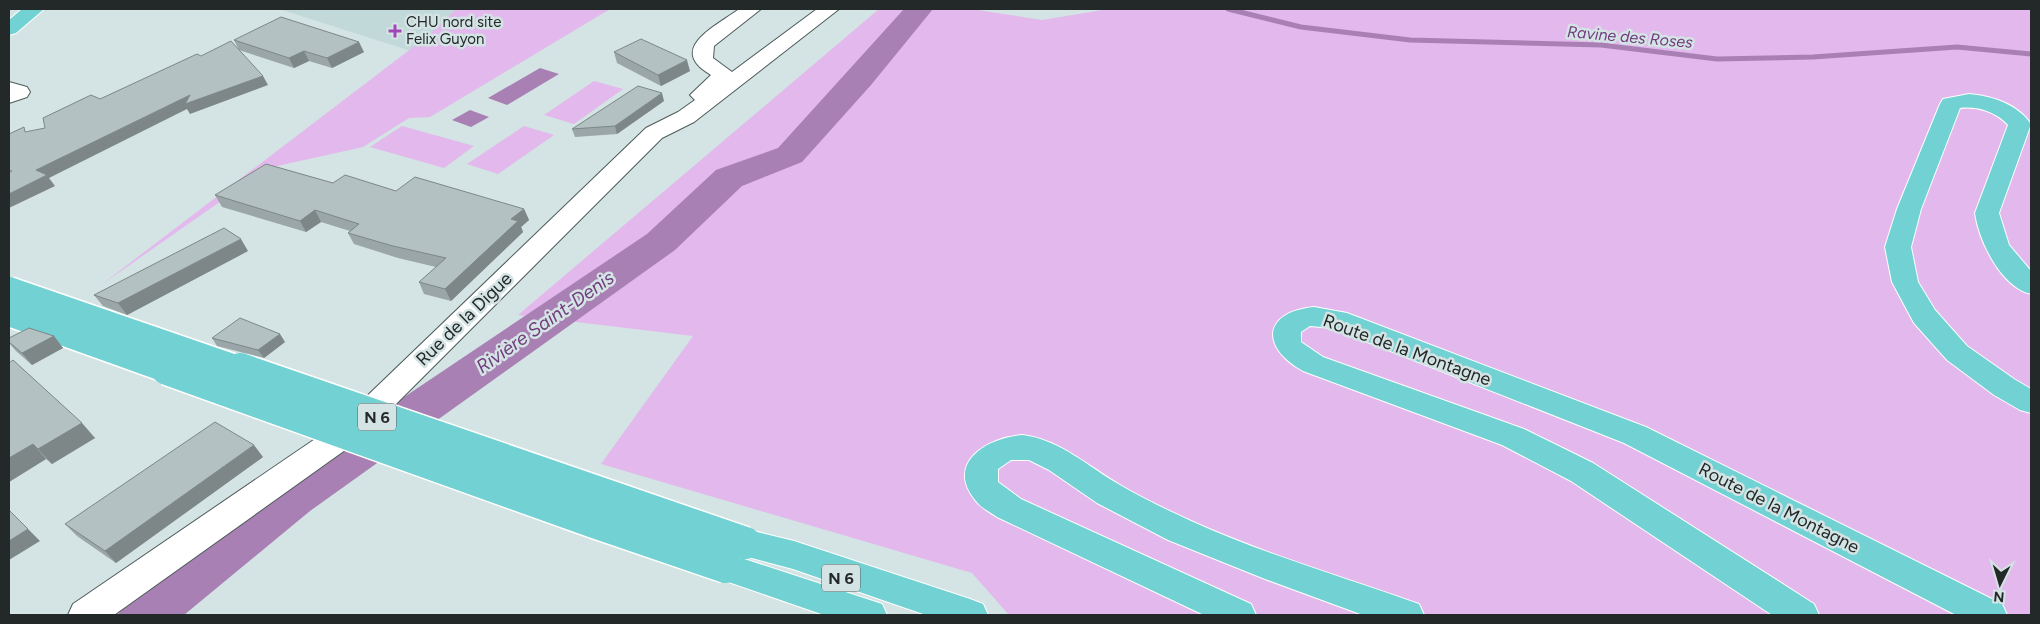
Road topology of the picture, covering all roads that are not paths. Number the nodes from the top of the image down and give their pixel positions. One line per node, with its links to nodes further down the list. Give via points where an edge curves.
1 (34, 9): 4 (main road)
2 (751, 9): 7 (street, via 703,48 705,64 722,72 722,77)
3 (829, 9): 7 (street, Rue de la Digue, via 686,117)
4 (10, 28)
5 (9, 88): 6 (street, via 19,92)
6 (9, 97)
7 (664, 127): 13 (street, Rue de la Digue, via 627,158 351,430)
8 (2031, 285): 11 (main road, via 2004,258 1988,228 1987,213 2020,124 2015,117 1993,106 1958,101 1951,104 1906,219 1898,247 1905,282 1924,316 1957,353)
9 (9, 290): 12 (main road, N 6, bridge)
10 (9, 313): 12 (main road, N 6, bridge, via 585,519)
11 (2031, 402)
12 (736, 555): 14 (main road); 15 (main road, N 6); 16 (main road, N 6); 17 (main road, via 794,555)
13 (86, 615)
14 (833, 615)
15 (869, 615)
16 (935, 615)
17 (970, 615)
18 (1238, 615): 19 (main road, via 1009,508 990,495 982,483 982,470 988,459 1014,447 1029,447 1043,452 1110,495 1174,528 1312,583)
19 (1406, 615)
20 (1801, 615): 21 (main road, Route de la Montagne, via 1582,472 1513,437 1313,364 1287,344 1286,334 1290,325 1299,318 1314,316 1337,320 1635,435)
21 (1989, 615)

